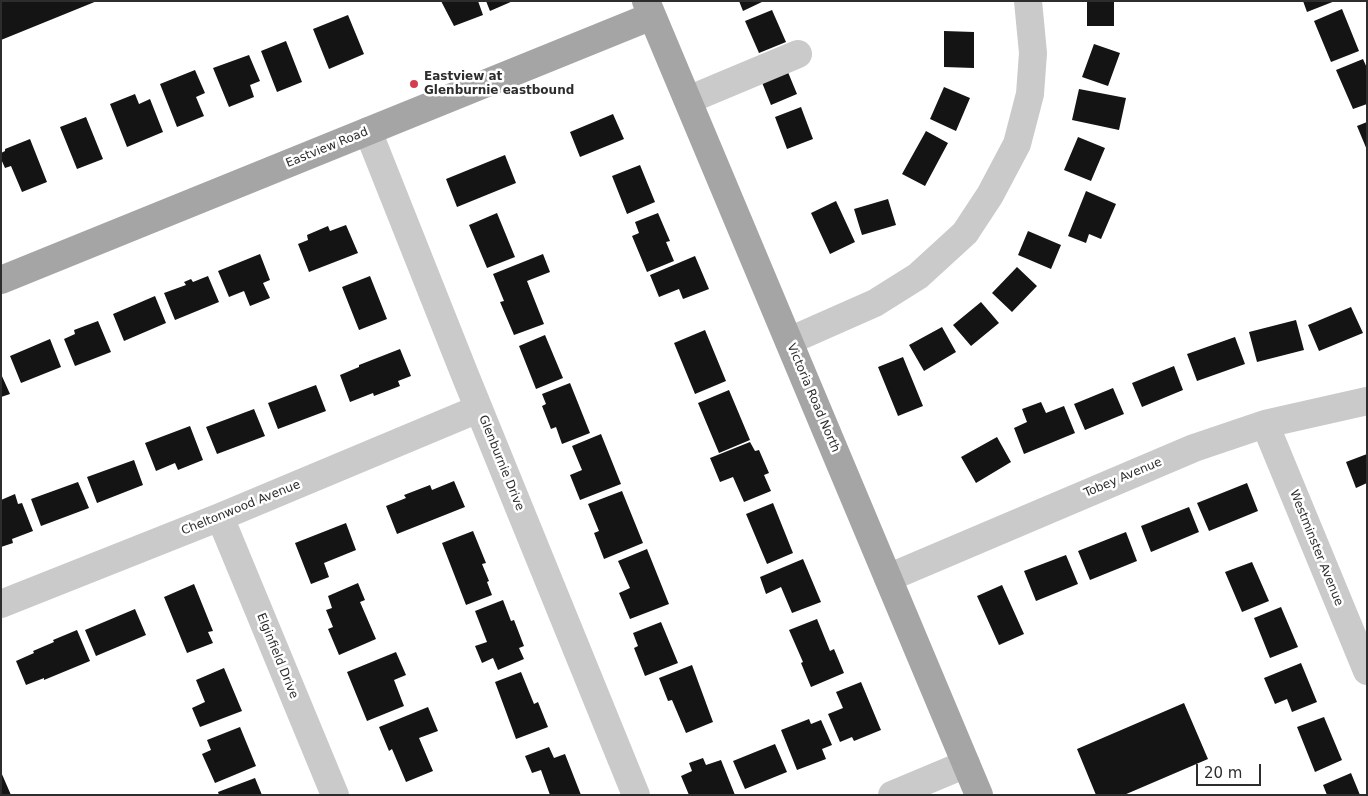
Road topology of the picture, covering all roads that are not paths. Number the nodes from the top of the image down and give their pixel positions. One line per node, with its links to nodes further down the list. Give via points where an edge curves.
1 (1028, 1): 7 (street, via 1032,61 1030,94 1017,144 965,233 918,276 875,304)
2 (649, 8): 4 (main road, Victoria Road North); 5 (main road, Eastview Road)
3 (798, 54): 4 (street)
4 (688, 100): 7 (main road, Victoria Road North)
5 (368, 131): 6 (main road, Eastview Road); 9 (street, Glenburnie Drive)
6 (1, 280)
7 (789, 341): 12 (main road, Victoria Road North)
8 (1367, 401): 10 (street, Tobey Avenue)
9 (478, 409): 11 (street, Cheltonwood Avenue); 17 (street, Glenburnie Drive)
10 (1265, 424): 12 (street, Tobey Avenue, via 1194,448); 14 (street, Westminster Avenue)
11 (220, 517): 13 (street, Cheltonwood Avenue); 16 (street, Elginfield Drive)
12 (888, 578): 15 (main road, Victoria Road North)
13 (1, 604)
14 (1367, 671)
15 (966, 764): 18 (street); 19 (main road, Victoria Road North)
16 (335, 795)
17 (636, 795)
18 (892, 795)
19 (979, 795)

